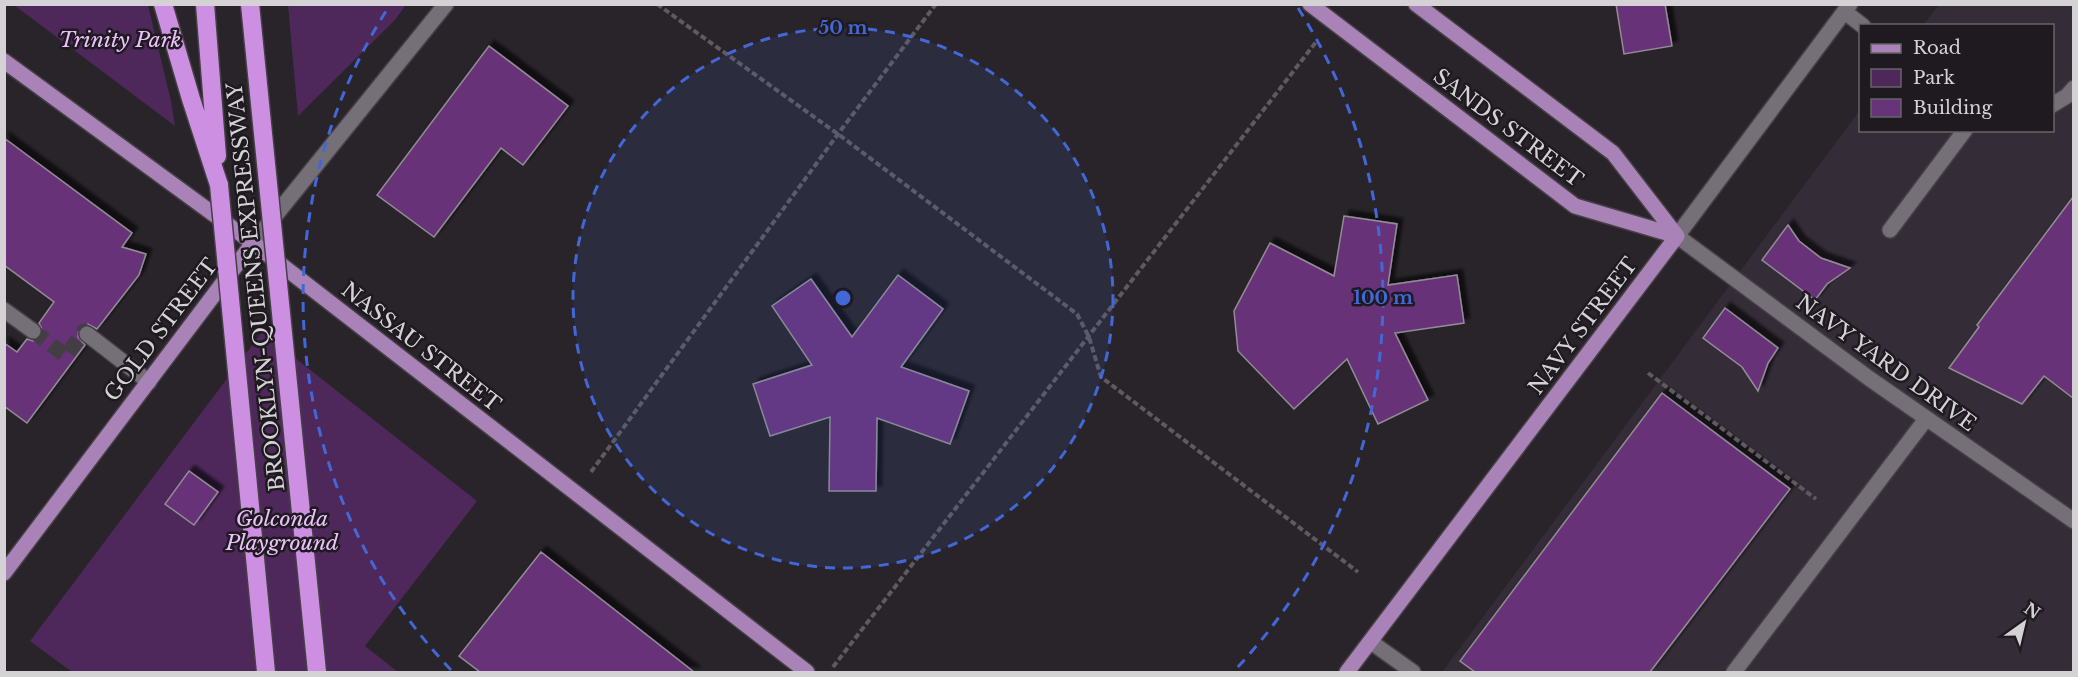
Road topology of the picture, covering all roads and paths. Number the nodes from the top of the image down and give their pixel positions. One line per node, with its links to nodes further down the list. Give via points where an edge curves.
1 (250, 4): 35 (highway, BROOKLYN-QUEENS EXPRESSWAY, bridge)
2 (446, 4): 20 (street, GOLD STREET)
3 (657, 4): 16 (path)
4 (936, 4): 16 (path)
5 (1310, 4): 10 (main road, SANDS STREET)
6 (1416, 4): 19 (main road, SANDS STREET, via 1613,153)
7 (205, 5): 17 (highway, BROOKLYN-QUEENS EXPRESSWAY)
8 (164, 7): 17 (highway)
9 (1848, 8): 11 (street); 19 (street, NAVY STREET)
10 (1332, 21): 19 (main road, SANDS STREET, via 1575,206); 24 (path)
11 (1861, 24)
12 (4, 61): 20 (main road, NASSAU STREET)
13 (2073, 88): 14 (street)
14 (2054, 104)
15 (1964, 132): 18 (street)
16 (838, 134): 24 (path, via 1077,314); 28 (path)
17 (219, 185): 34 (highway, BROOKLYN-QUEENS EXPRESSWAY, bridge)
18 (1890, 230)
19 (1677, 236): 27 (street, NAVY YARD DRIVE); 33 (main road, NAVY STREET)
20 (253, 243): 26 (main road, GOLD STREET); 28 (main road, NASSAU STREET)
21 (4, 309): 22 (street)
22 (33, 331)
23 (87, 334): 26 (street)
24 (1089, 337): 31 (path, via 1101,377); 37 (path)
25 (1648, 374): 29 (path)
26 (149, 382): 32 (main road, GOLD STREET)
27 (1926, 419): 30 (street, NAVY YARD DRIVE); 40 (street)
28 (576, 493): 36 (main road, NASSAU STREET)
29 (1816, 499)
30 (2073, 521)
31 (1358, 572)
32 (4, 573)
33 (1371, 642): 38 (main road, NAVY STREET); 39 (street)
34 (266, 672)
35 (317, 672)
36 (807, 672)
37 (829, 672)
38 (1347, 672)
39 (1413, 672)
40 (1734, 672)

